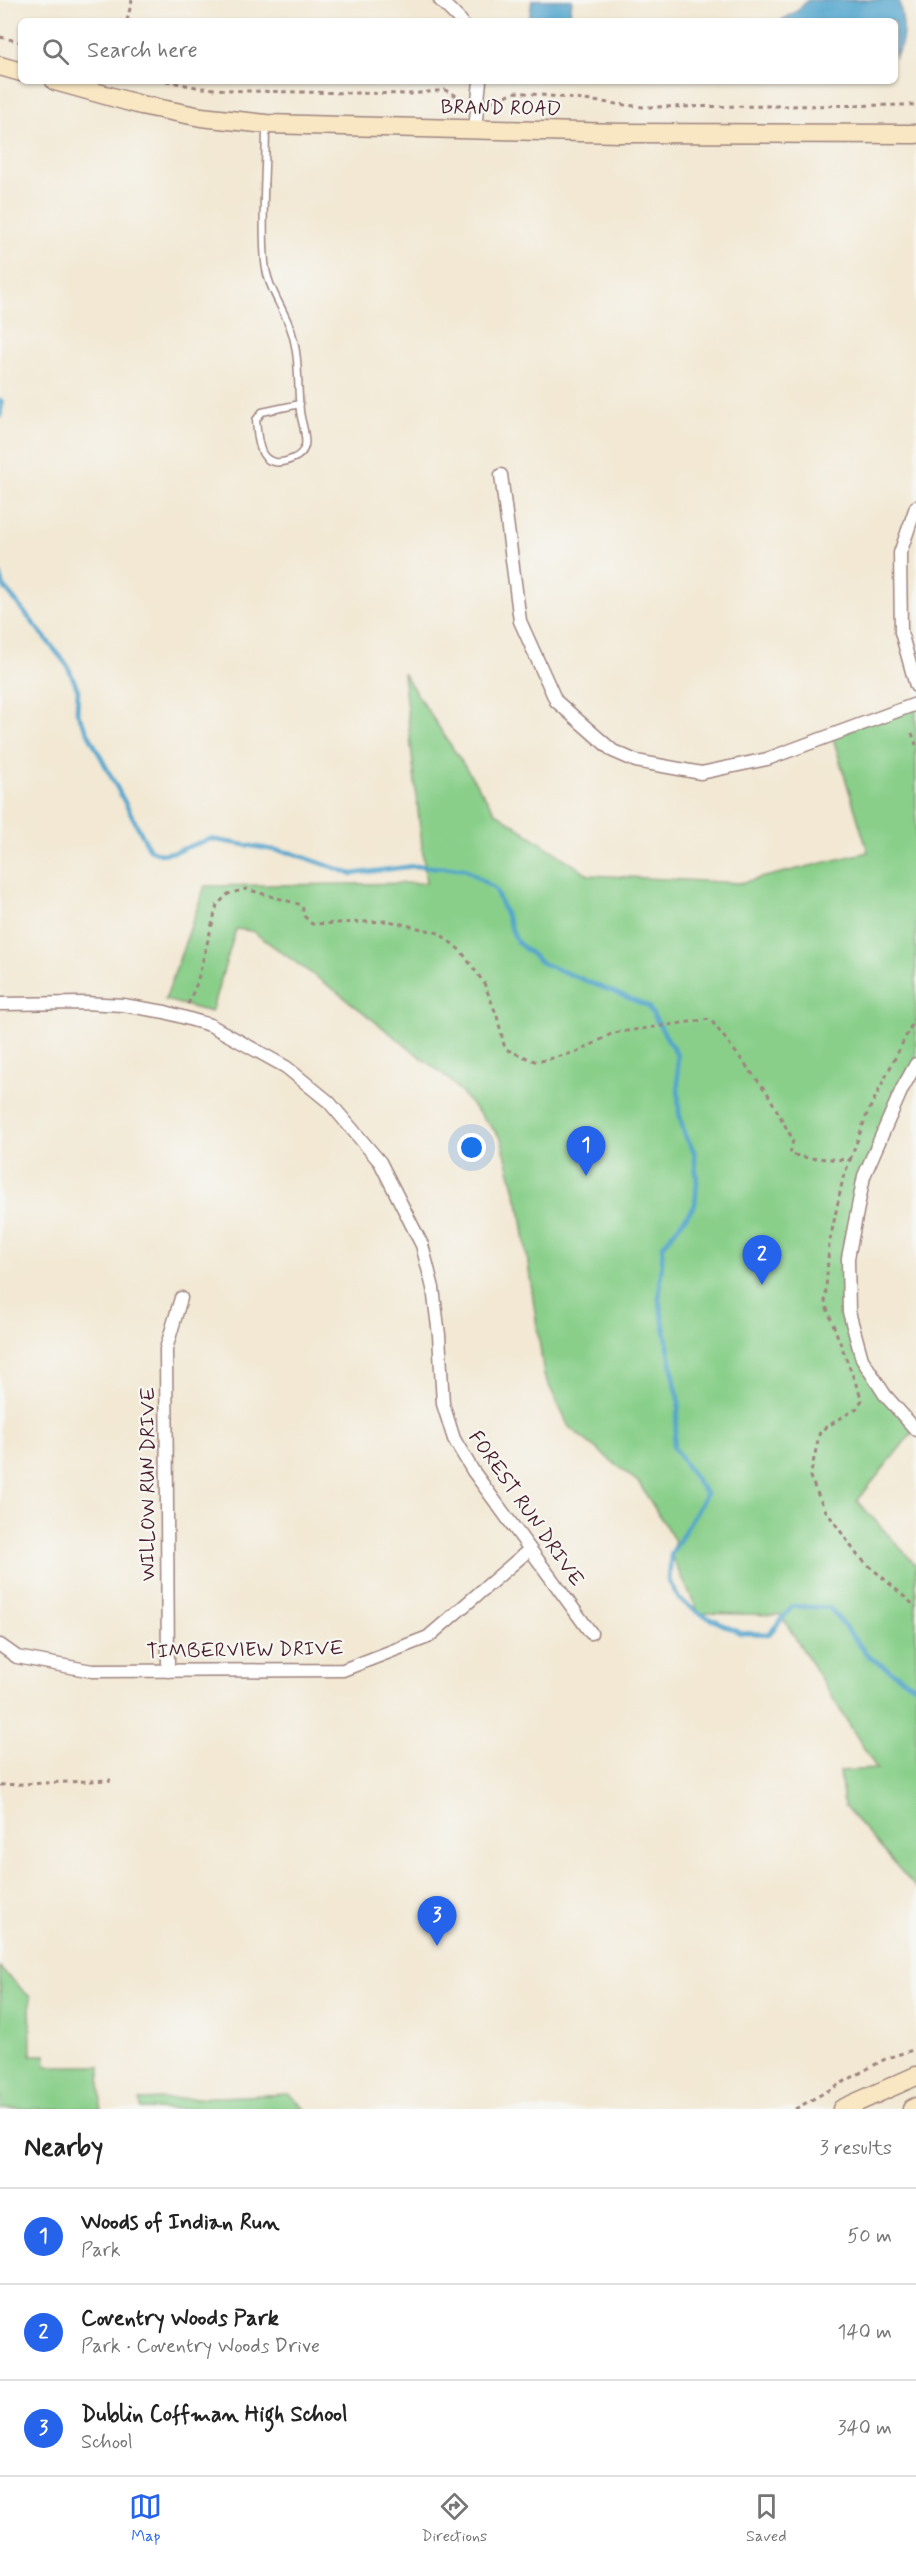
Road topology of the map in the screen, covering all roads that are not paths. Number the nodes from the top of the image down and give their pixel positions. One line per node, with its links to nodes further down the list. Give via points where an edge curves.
1 (440, 0): 2 (street)
2 (457, 18)
3 (0, 66): 4 (main road)
4 (18, 71)
5 (66, 84): 7 (main road, BRAND ROAD, via 190,115)
6 (480, 84): 8 (street)
7 (267, 124): 8 (main road, BRAND ROAD); 10 (lane, via 265,264 298,356)
8 (475, 129): 9 (main road, BRAND ROAD)
9 (916, 134)
10 (300, 404): 10 (lane, via 306,447 302,453 278,463 268,460 261,452 256,420 262,412)
11 (501, 475): 14 (street, via 520,621 556,701 613,751 636,761 702,772 766,759)
12 (916, 507): 13 (street, via 900,553 901,632)
13 (916, 686)
14 (916, 704)
15 (0, 1004): 19 (street, FOREST RUN DRIVE, via 123,1005 210,1025 286,1067 329,1102 380,1162 422,1245 433,1288 443,1404 454,1439)
16 (916, 1064): 18 (street, via 864,1176 848,1258 849,1312 861,1359 885,1395)
17 (181, 1298): 22 (street, WILLOW RUN DRIVE, via 166,1349)
18 (916, 1430)
19 (529, 1550): 20 (street, FOREST RUN DRIVE); 22 (street, TIMBERVIEW DRIVE, via 428,1637 343,1670)
20 (591, 1633)
21 (0, 1645): 22 (street, TIMBERVIEW DRIVE, via 18,1657 92,1671)
22 (168, 1671)
23 (916, 2076): 25 (main road)
24 (916, 2107): 26 (main road)
25 (842, 2109)
26 (912, 2109)

